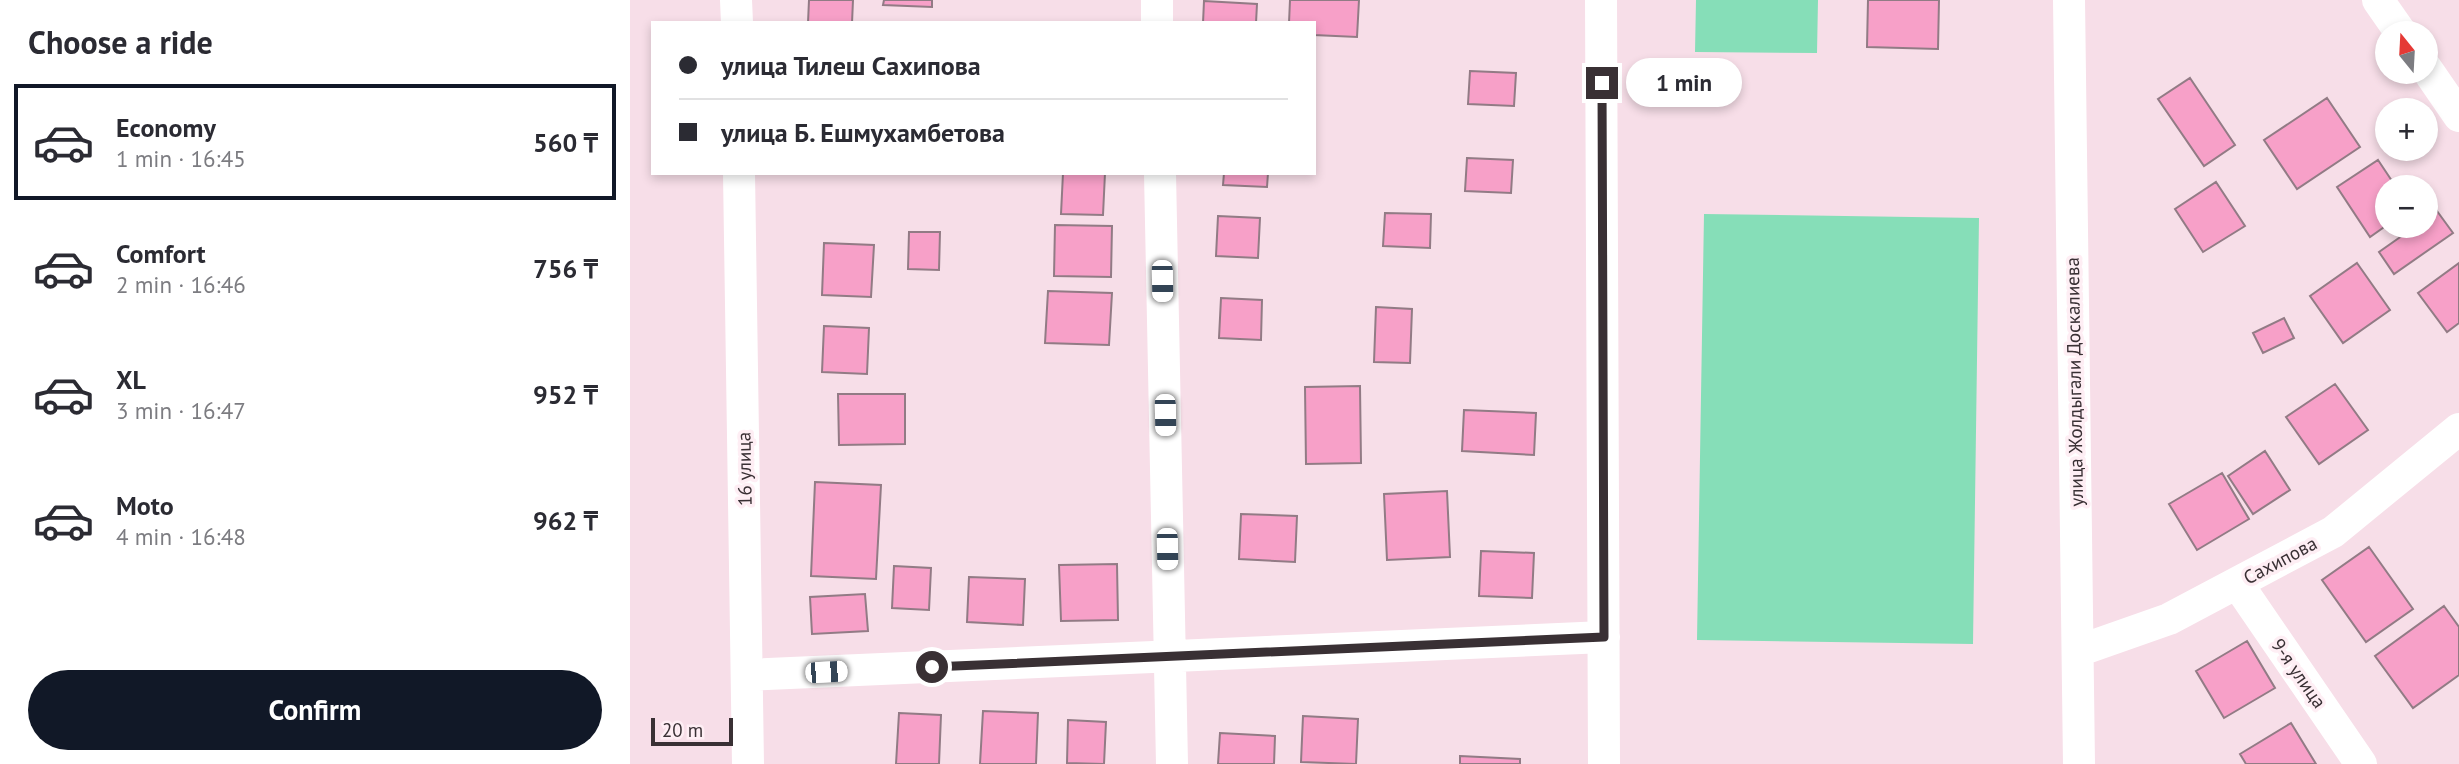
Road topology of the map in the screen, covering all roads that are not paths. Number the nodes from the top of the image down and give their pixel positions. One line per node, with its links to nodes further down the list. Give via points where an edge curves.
1 (736, 0): 6 (street)
2 (1157, 0): 7 (street)
3 (1601, 0): 15 (street)
4 (2069, 0): 16 (street, улица Жолдыгали Доскалиева)
5 (2378, 0): 8 (street)
6 (737, 21)
7 (1157, 21)
8 (2393, 21)
9 (2437, 84): 10 (street)
10 (2459, 116)
11 (739, 175): 18 (street, 16 улица)
12 (1160, 175): 17 (street)
13 (2459, 429): 14 (street, Сахипова, via 2333,533)
14 (2236, 583): 16 (street, Сахипова, via 2169,619); 23 (street, 9-я улица)
15 (1604, 637): 17 (street); 21 (street)
16 (2077, 651): 22 (street, улица Жолдыгали Доскалиева)
17 (1170, 657): 18 (street); 20 (street)
18 (747, 675): 19 (street, 16 улица)
19 (748, 764)
20 (1172, 764)
21 (1604, 764)
22 (2079, 764)
23 (2361, 764)

